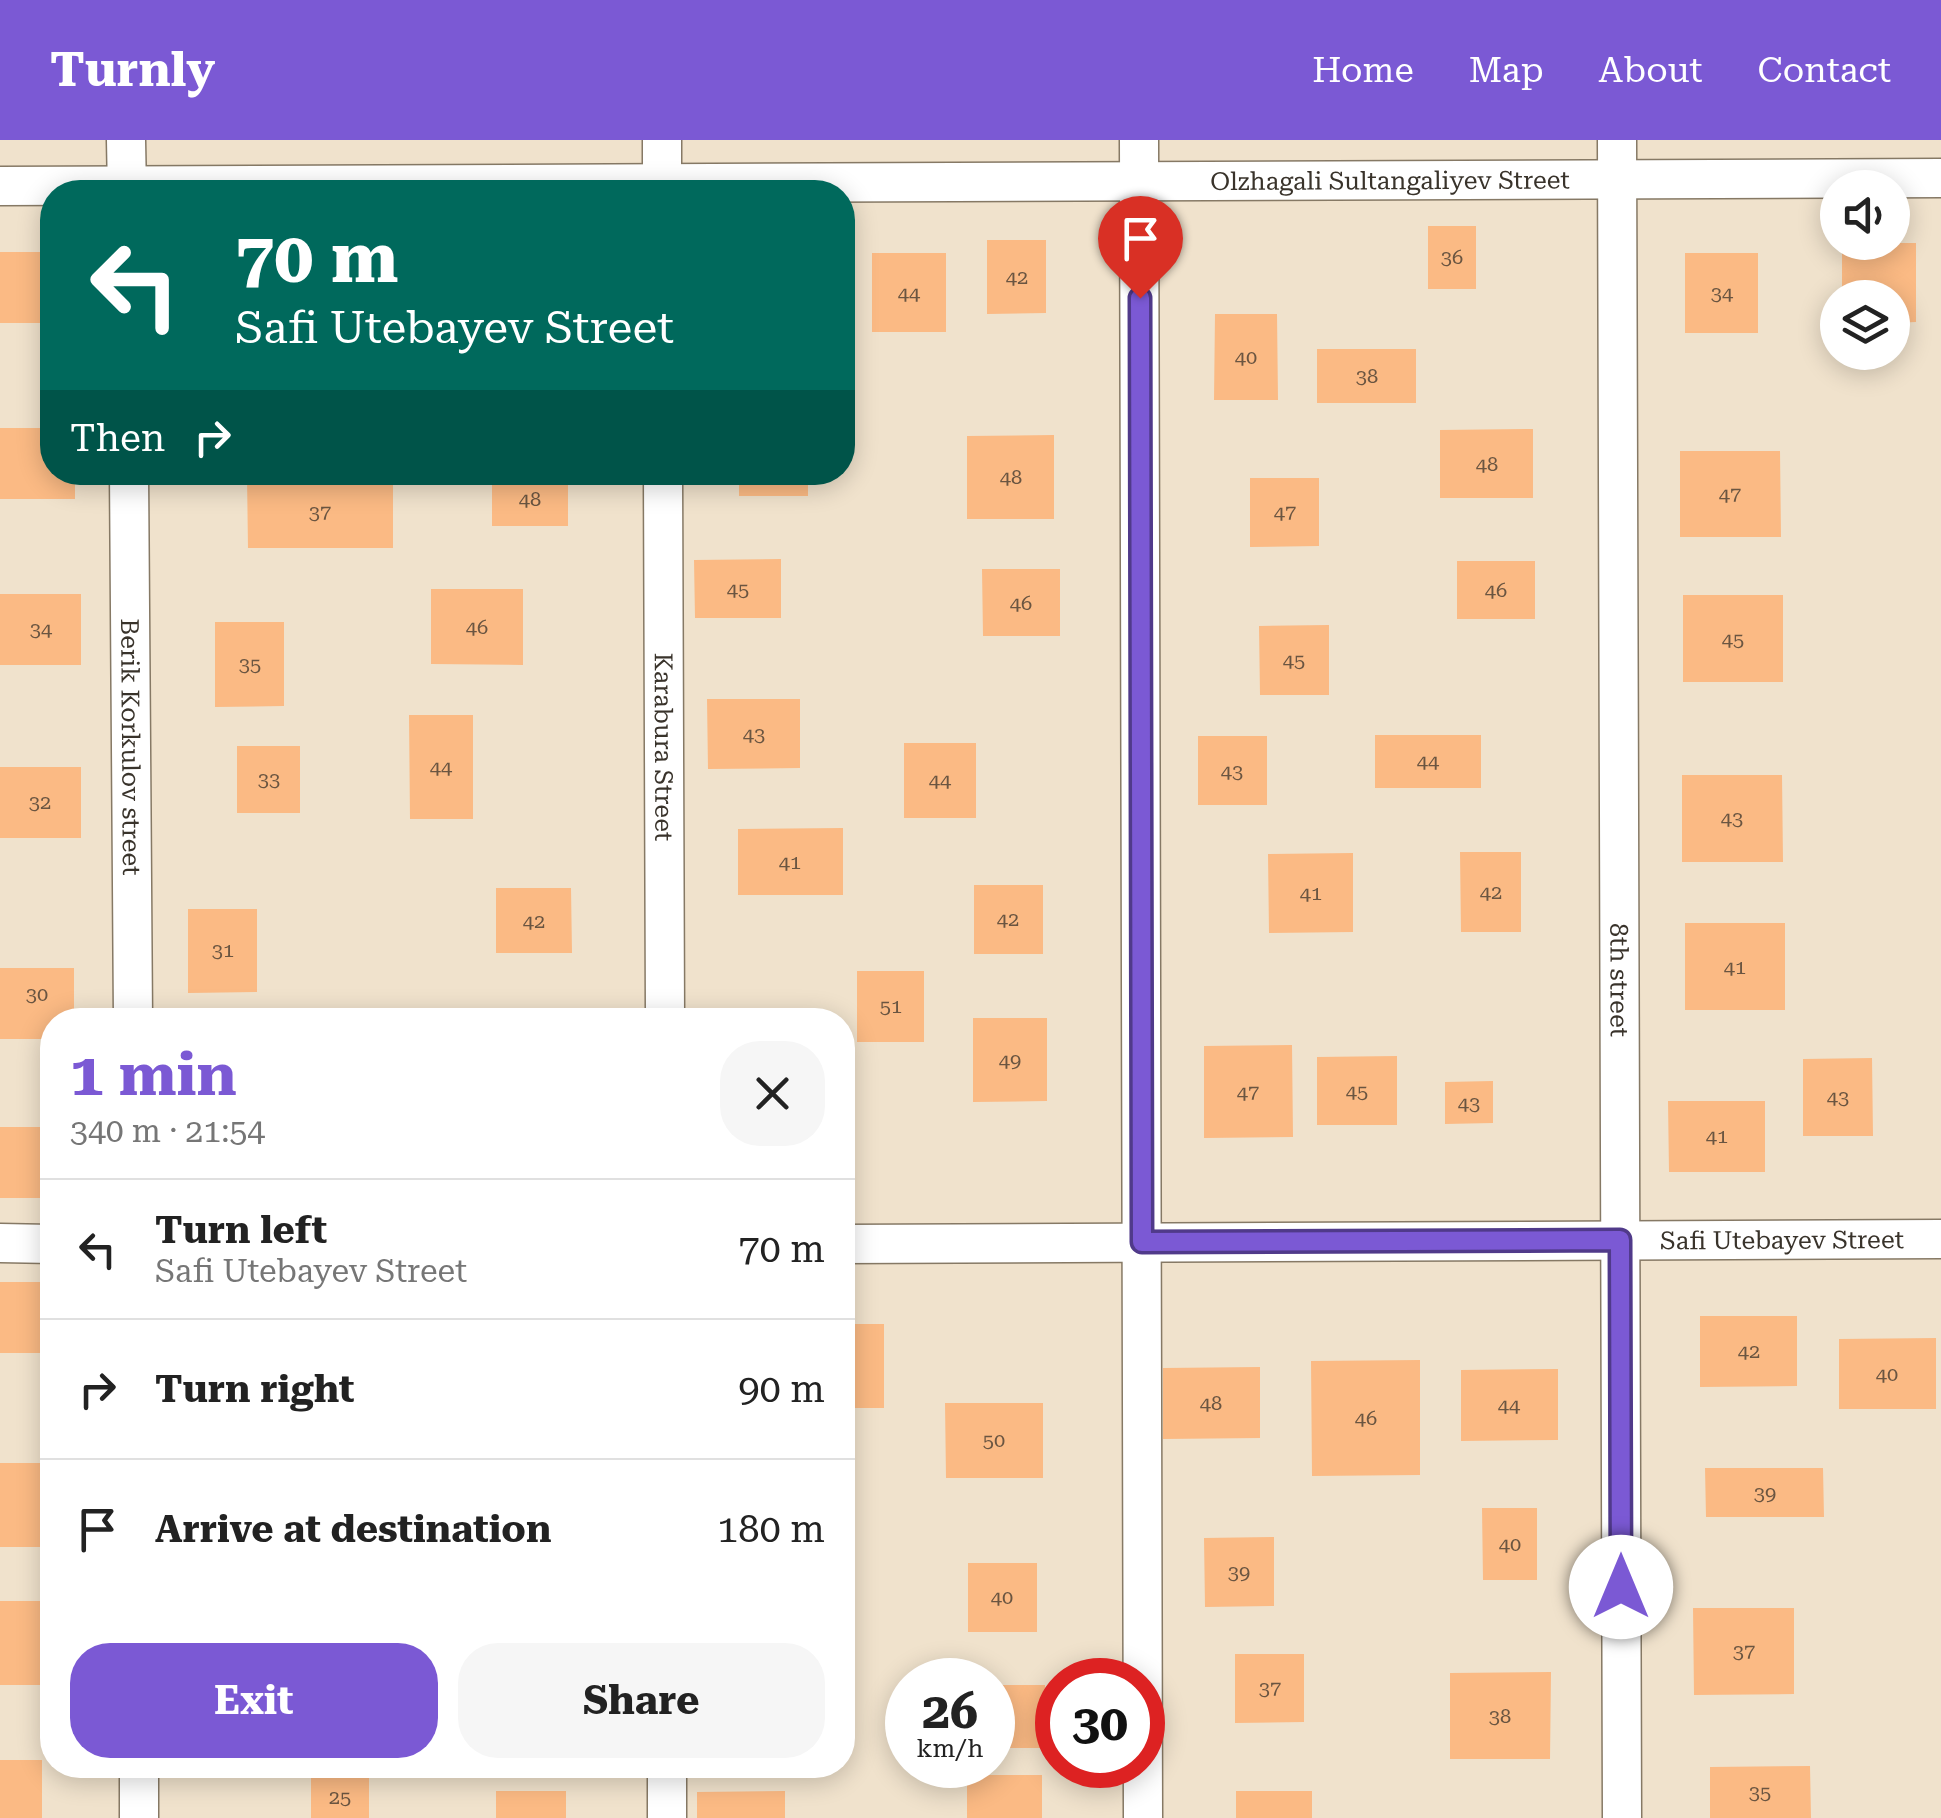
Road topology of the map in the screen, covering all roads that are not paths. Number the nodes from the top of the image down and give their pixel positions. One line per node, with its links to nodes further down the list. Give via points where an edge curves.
1 (126, 140): 7 (street)
2 (662, 140): 8 (street)
3 (1139, 140): 9 (street)
4 (1616, 140): 6 (street, 8th street)
5 (1941, 178): 6 (street, Olzhagali Sultangaliyev Street)
6 (1617, 179): 9 (street, Olzhagali Sultangaliyev Street); 18 (street, 8th street)
7 (127, 180)
8 (662, 180)
9 (1140, 180): 10 (street, Olzhagali Sultangaliyev Street); 19 (street)
10 (855, 184)
11 (0, 186): 12 (street, Olzhagali Sultangaliyev Street)
12 (40, 187)
13 (129, 485): 15 (street, Berik Korkulov street)
14 (663, 485): 16 (street, Karabura Street)
15 (133, 1008)
16 (665, 1008)
17 (1941, 1239): 18 (street, Safi Utebayev Street)
18 (1620, 1240): 19 (street, Safi Utebayev Street); 28 (street, 8th street)
19 (1142, 1242): 22 (street, Safi Utebayev Street); 27 (street)
20 (0, 1244): 21 (street)
21 (40, 1244)
22 (855, 1244)
23 (139, 1778): 25 (street)
24 (666, 1778): 26 (street)
25 (139, 1818)
26 (667, 1818)
27 (1143, 1818)
28 (1622, 1818)

